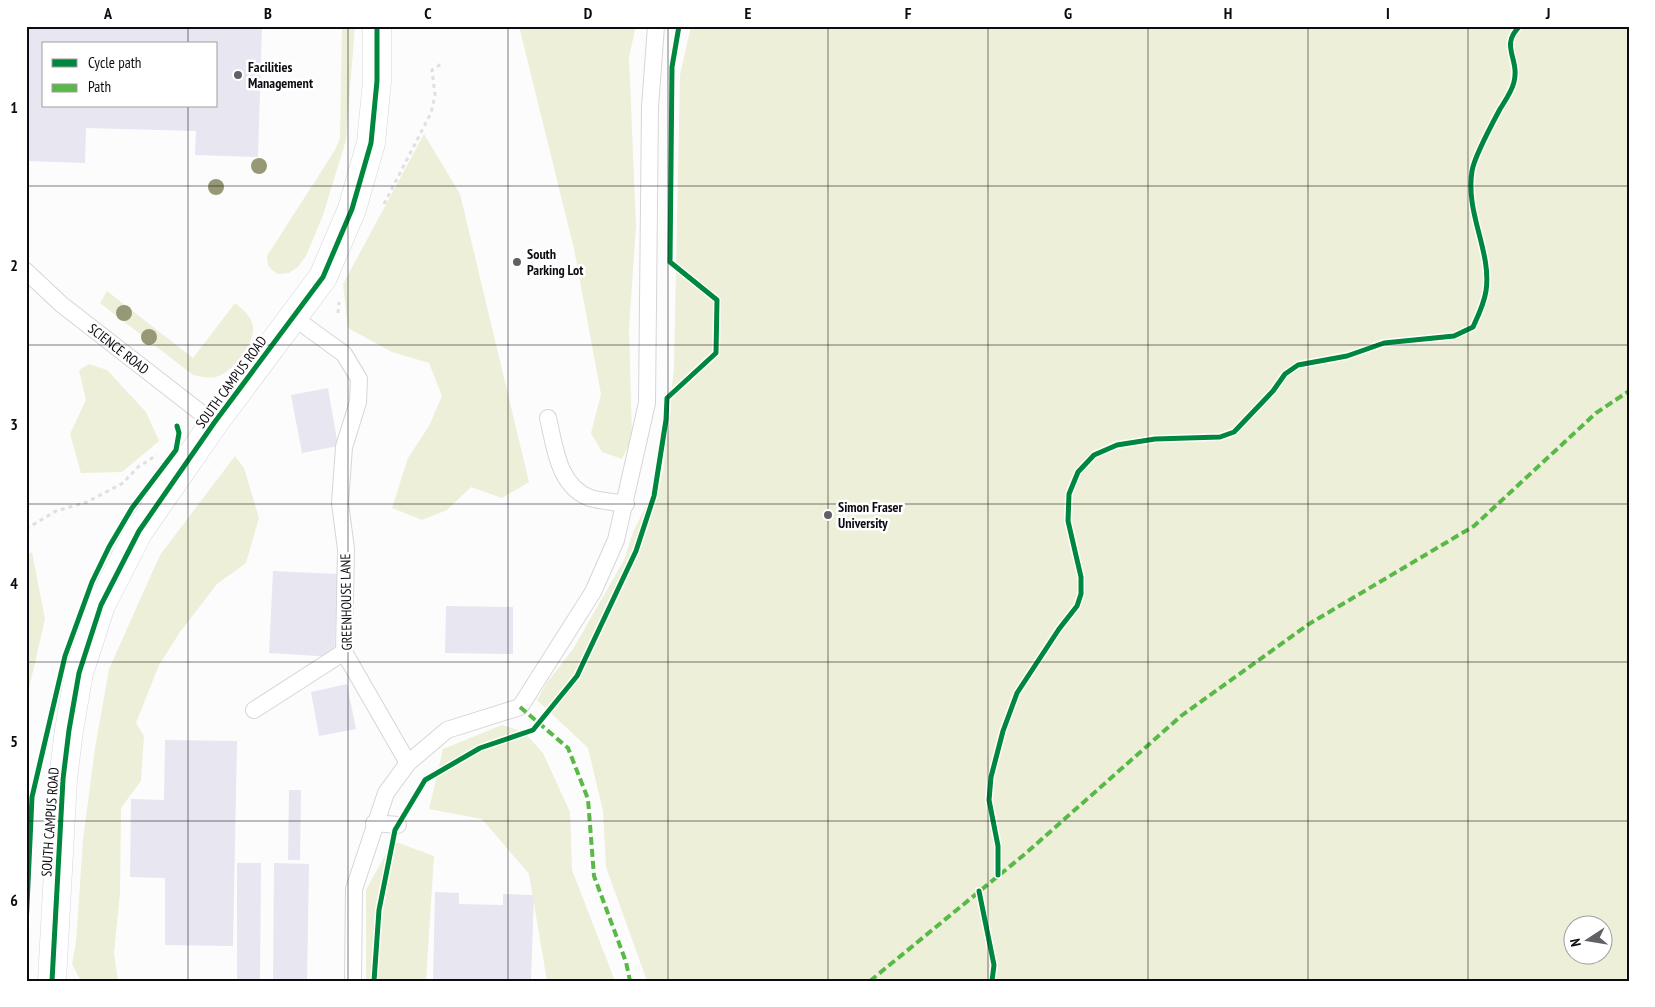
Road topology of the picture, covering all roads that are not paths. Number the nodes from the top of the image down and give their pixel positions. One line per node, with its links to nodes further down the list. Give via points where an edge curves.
1 (377, 26): 4 (street, SOUTH CAMPUS ROAD, via 377,81 371,143 352,209 323,277)
2 (656, 26): 7 (lane, via 650,107 647,403)
3 (26, 271): 6 (lane, SCIENCE ROAD, via 61,304)
4 (293, 317): 6 (street, SOUTH CAMPUS ROAD); 8 (lane, GREENHOUSE LANE, via 344,354 359,379 358,402 344,447 340,503 346,549)
5 (548, 418): 7 (lane, via 565,478 577,491 591,498)
6 (214, 423): 13 (street, SOUTH CAMPUS ROAD, via 122,560 100,605 79,673 63,779)
7 (626, 504): 10 (lane, via 616,540 593,592 520,708 447,730)
8 (344, 652): 9 (lane); 10 (lane, GREENHOUSE LANE)
9 (254, 710)
10 (408, 763): 11 (lane, via 386,793)
11 (374, 824): 12 (lane); 14 (lane, via 354,889)
12 (398, 825)
13 (52, 981)
14 (353, 981)

